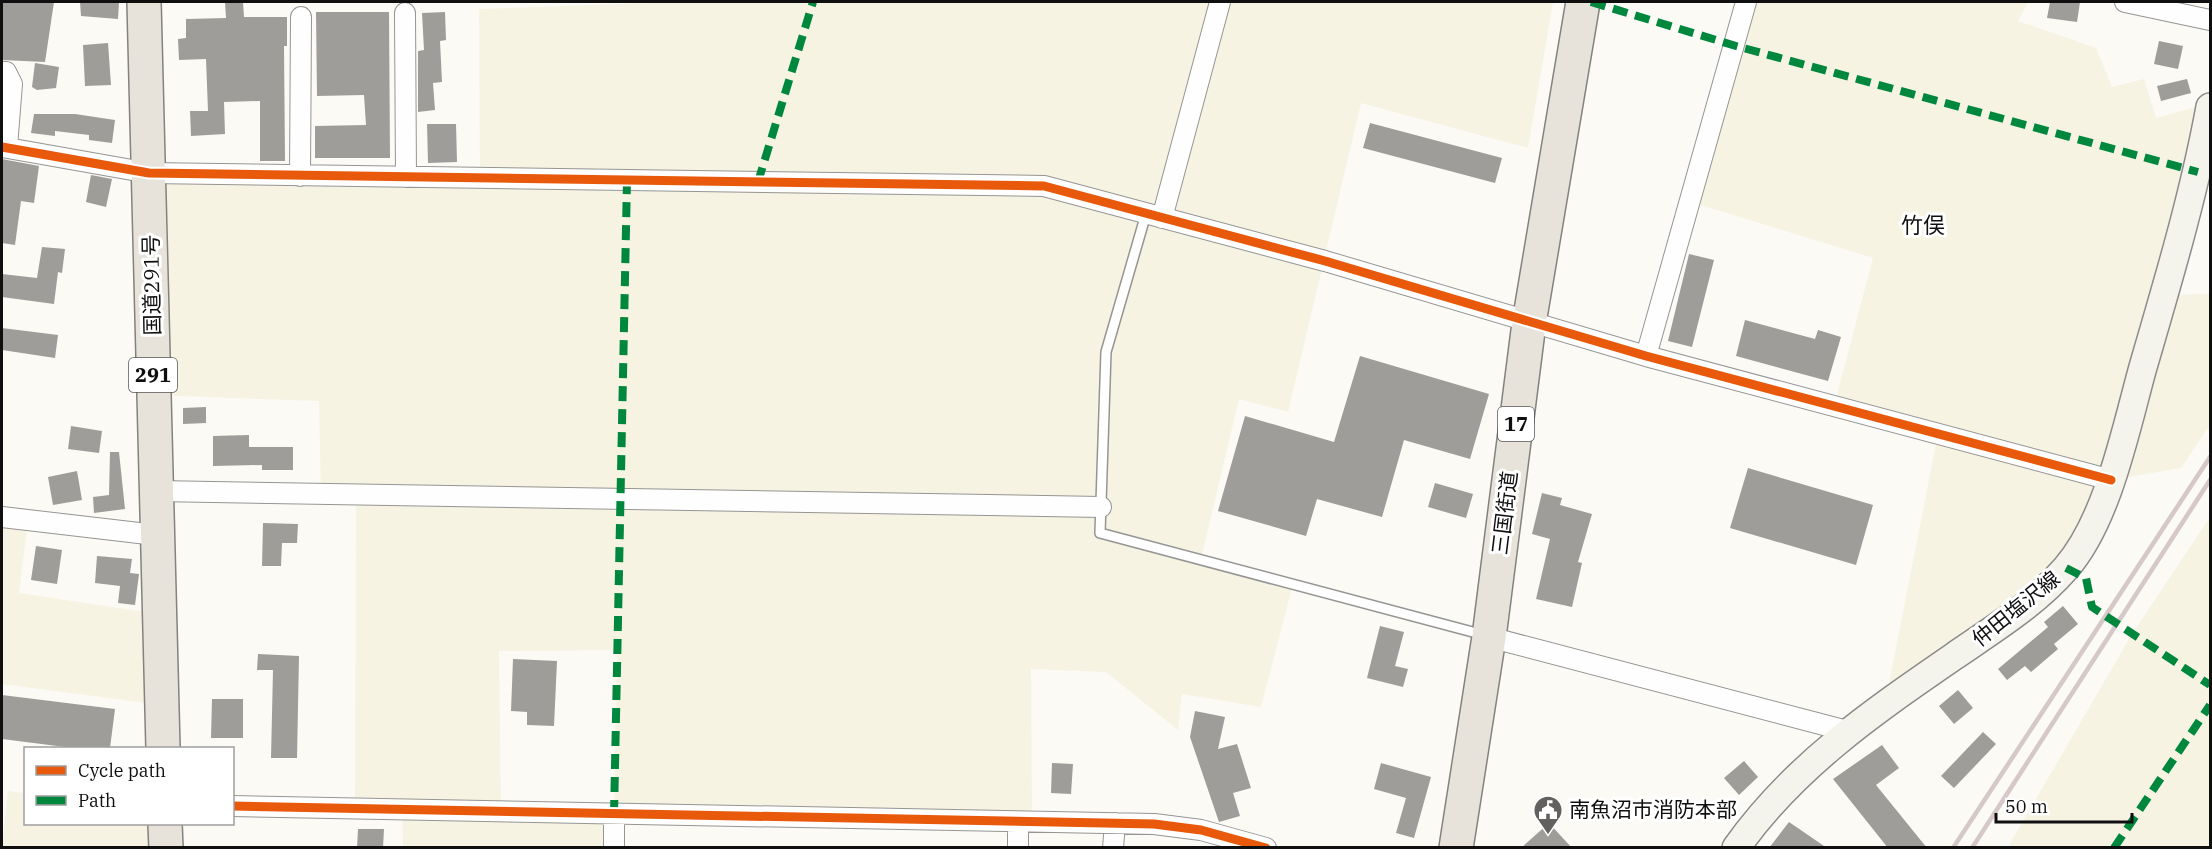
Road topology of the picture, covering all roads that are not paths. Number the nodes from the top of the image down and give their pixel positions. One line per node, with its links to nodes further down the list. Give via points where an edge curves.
1 (144, 2): 12 (highway, 国道291号 / 291)
2 (1220, 2): 15 (street)
3 (1584, 2): 16 (highway, 三国街道 / 17)
4 (1746, 2): 17 (street)
5 (2126, 2): 8 (street)
6 (405, 13): 14 (street)
7 (301, 17): 13 (street)
8 (2211, 20)
9 (2, 72): 11 (street, via 6,72 12,84)
10 (2211, 107): 18 (main road, 仲田塩沢線, via 2198,172)
11 (4, 147): 12 (street)
12 (149, 173): 13 (street); 19 (highway, 国道291号 / 291)
13 (300, 176): 14 (street)
14 (406, 177): 15 (street, via 1044,186)
15 (1154, 216): 16 (street, via 1325,261); 20 (lane, via 1106,352)
16 (1529, 322): 17 (street); 23 (highway, 三国街道 / 17)
17 (1646, 356): 18 (street)
18 (2111, 480): 24 (main road, 仲田塩沢線, via 2085,539 2066,568 2021,610)
19 (156, 491): 20 (street); 22 (highway, 国道291号 / 291)
20 (1101, 507): 23 (lane, via 1100,532)
21 (2, 517): 22 (street)
22 (156, 535): 25 (highway, 国道291号 / 291)
23 (1490, 637): 24 (street); 36 (highway, 三国街道 / 17)
24 (1847, 731): 37 (main road, 仲田塩沢線, via 1795,777)
25 (163, 747)
26 (234, 806): 27 (street)
27 (614, 815): 28 (street); 32 (street)
28 (1018, 822): 29 (street); 33 (street)
29 (1115, 823): 34 (street); 35 (street, via 1201,830)
30 (165, 825): 31 (highway)
31 (166, 848)
32 (614, 848)
33 (1018, 848)
34 (1113, 848)
35 (1266, 848)
36 (1456, 848)
37 (1736, 848)

